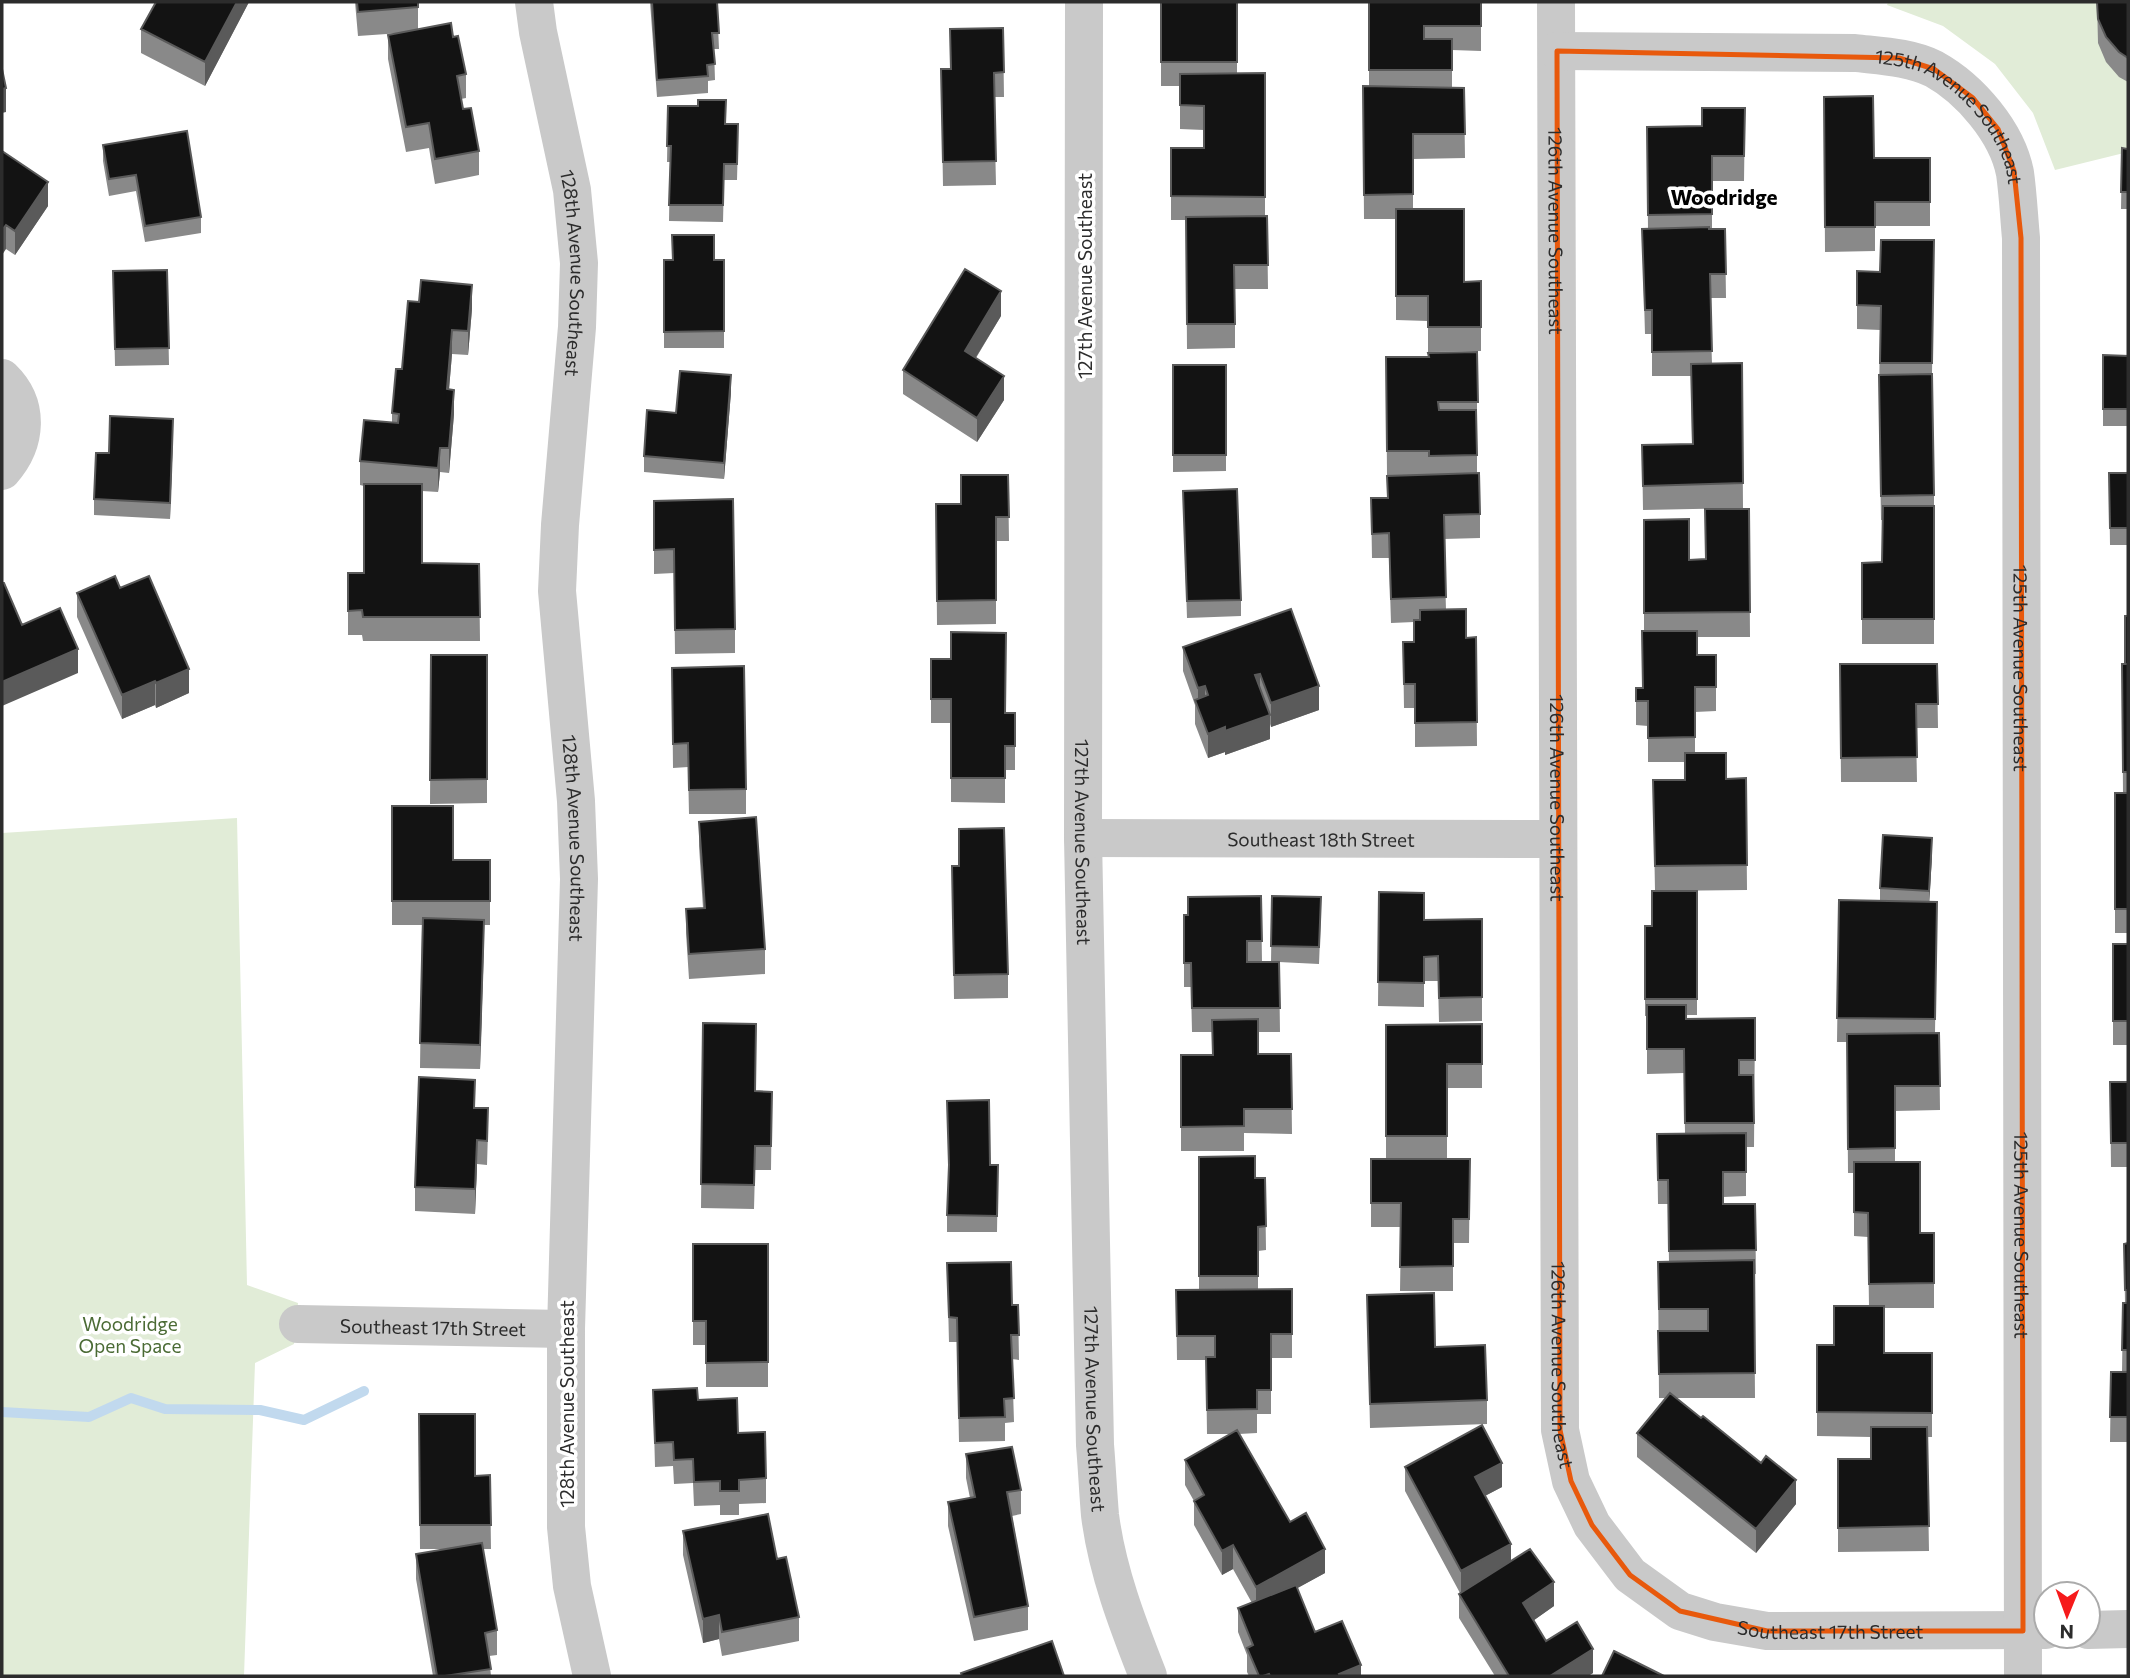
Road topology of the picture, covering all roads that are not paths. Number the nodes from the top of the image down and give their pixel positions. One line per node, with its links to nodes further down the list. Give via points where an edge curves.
1 (534, 2): 10 (street, 128th Avenue Southeast, via 572,190 579,263 557,591 579,879)
2 (1084, 2): 7 (street, 127th Avenue Southeast)
3 (1556, 2): 4 (street, 126th Avenue Southeast)
4 (1557, 51): 8 (street, 126th Avenue Southeast); 12 (street, 125th Avenue Southeast, via 1899,58 1934,69 1973,98 1998,130 2014,171 2021,238)
5 (2, 378): 6 (street, via 16,396 23,428 20,444)
6 (2, 471)
7 (1083, 838): 8 (street, Southeast 18th Street); 18 (street, 127th Avenue Southeast, via 1099,1493 1124,1614)
8 (1558, 839): 11 (street, 126th Avenue Southeast, via 1560,1430 1571,1481 1592,1525)
9 (298, 1324): 10 (street, Southeast 17th Street)
10 (566, 1329): 17 (street, 128th Avenue Southeast, via 566,1527 572,1586)
11 (1630, 1575): 15 (street, Southeast 17th Street, via 1679,1611 1767,1630)
12 (2034, 1580)
13 (2128, 1629): 14 (street)
14 (2102, 1630)
15 (2032, 1631)
16 (2032, 1639): 19 (street, 125th Avenue Southeast)
17 (592, 1676)
18 (1148, 1676)
19 (2023, 1676)

